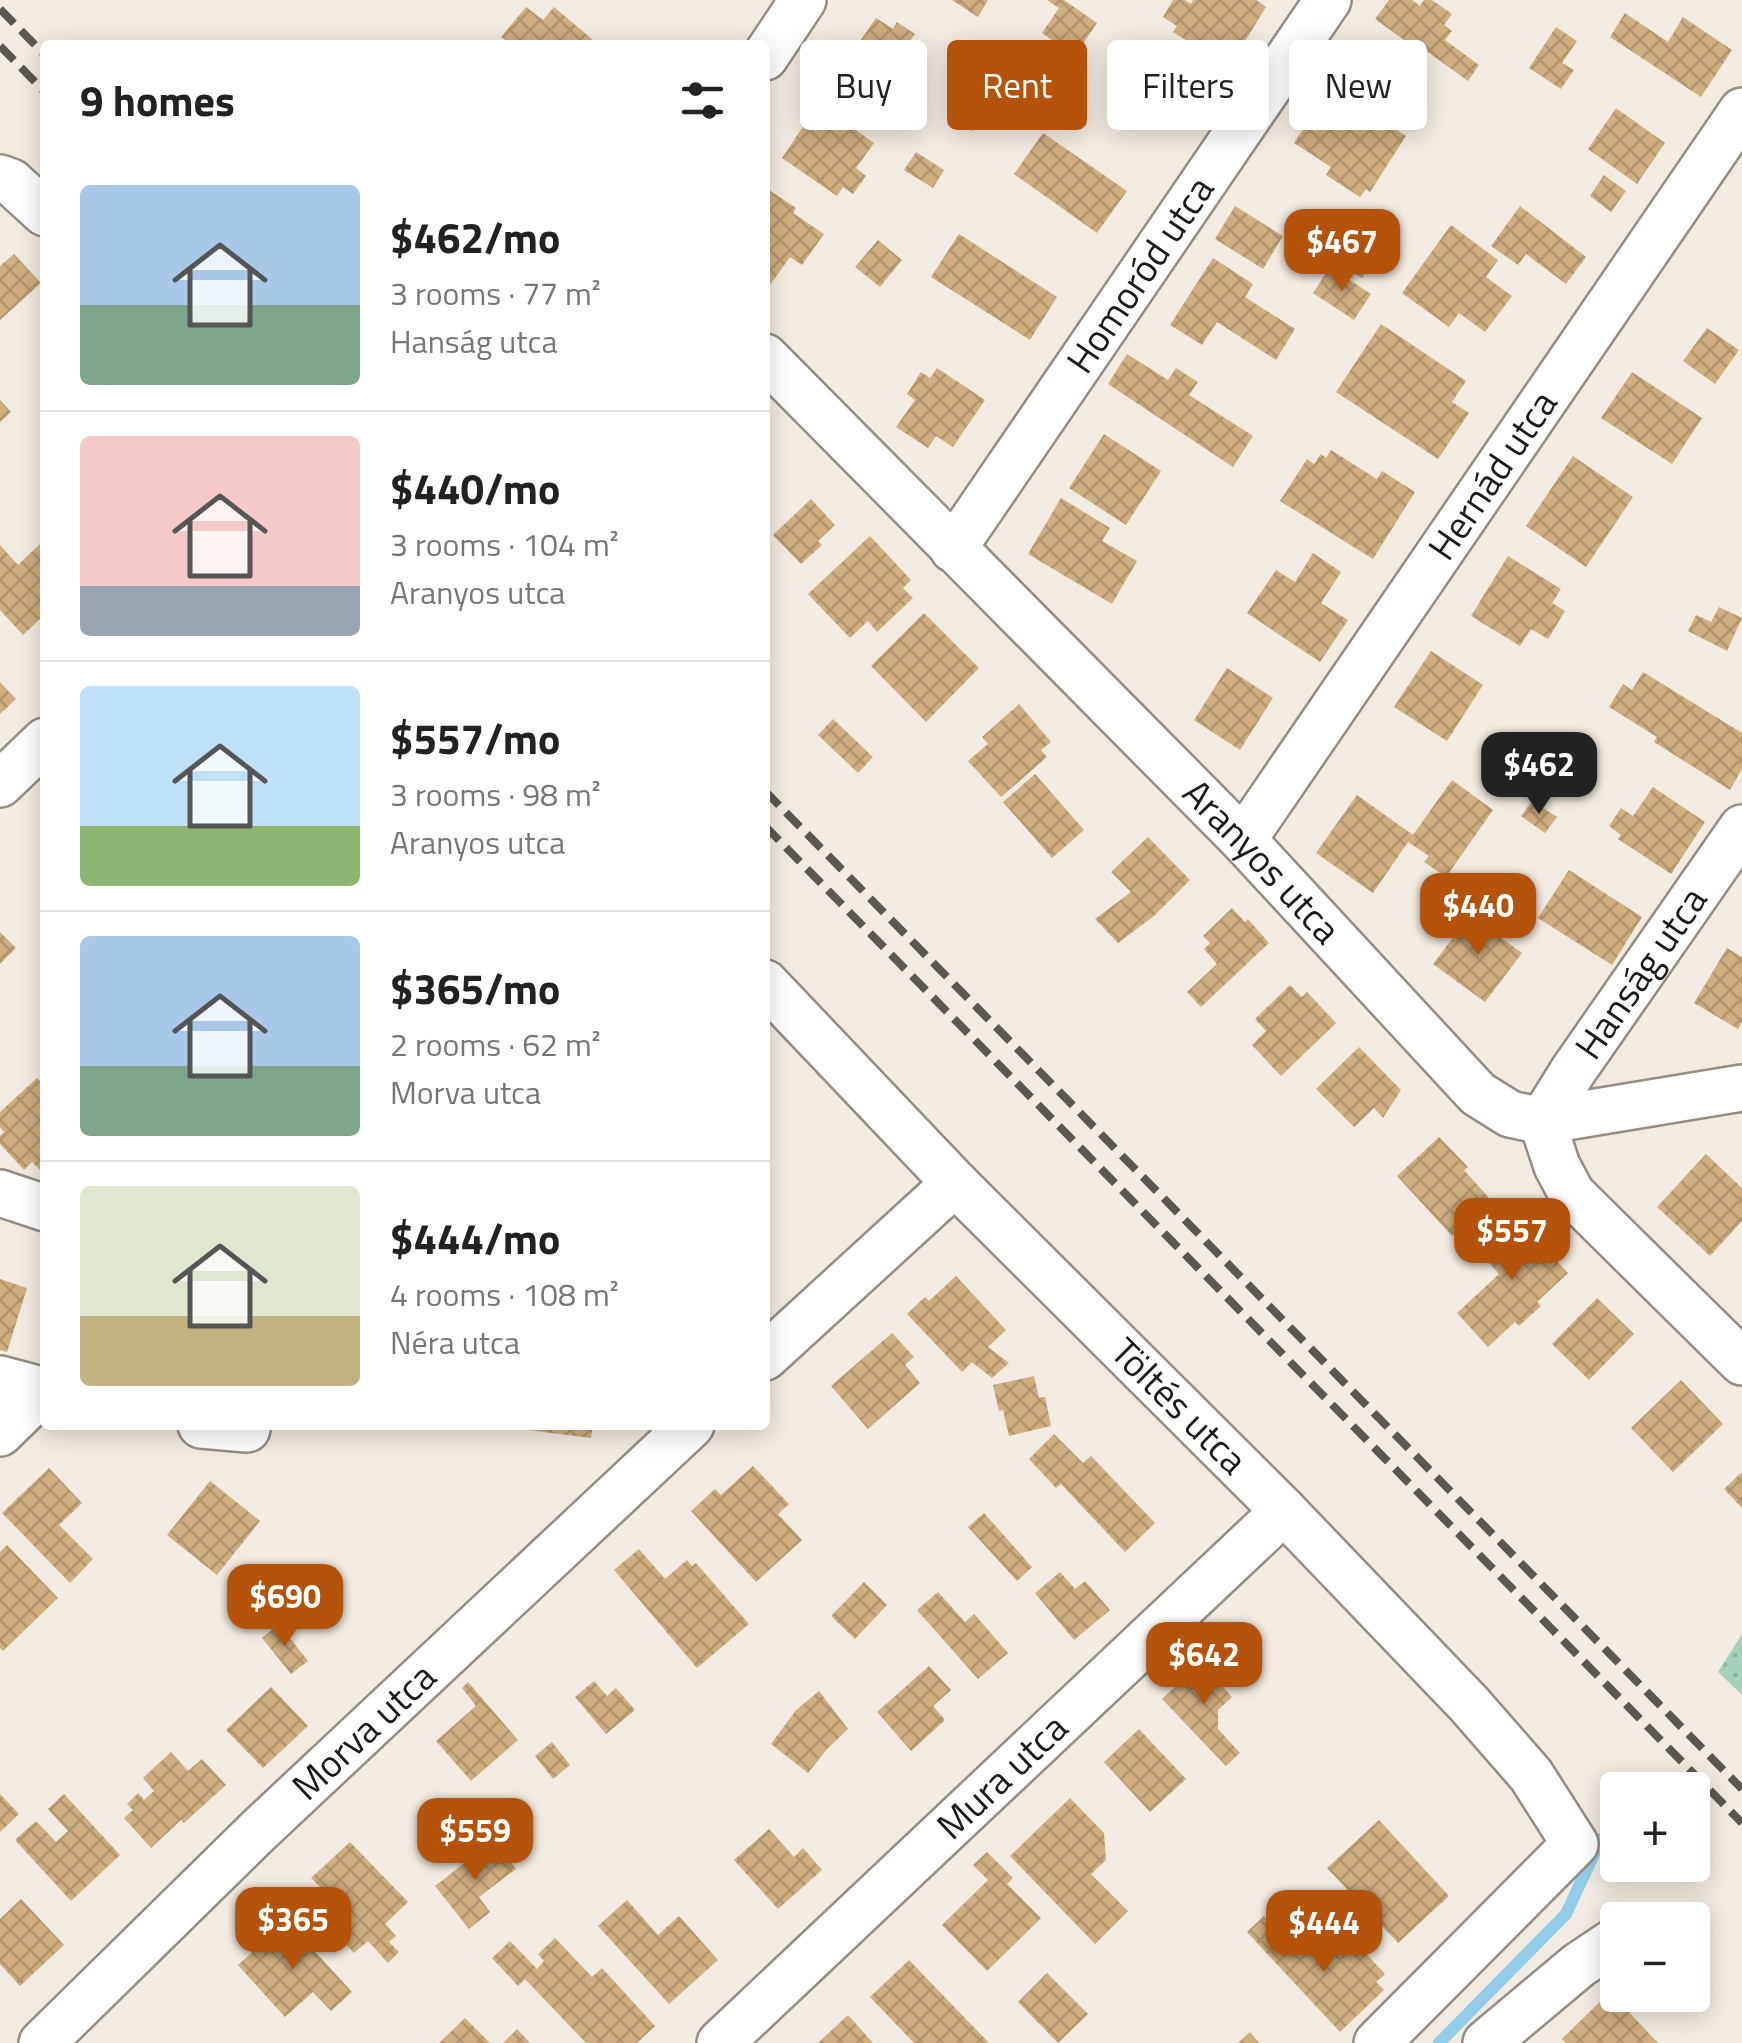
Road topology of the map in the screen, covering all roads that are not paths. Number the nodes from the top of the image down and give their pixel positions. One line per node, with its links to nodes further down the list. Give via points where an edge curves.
1 (803, 0): 3 (street)
2 (1328, 0): 8 (street, Homoród utca)
3 (770, 50)
4 (1742, 111): 12 (street, Hernád utca)
5 (0, 178): 6 (street)
6 (40, 208)
7 (770, 363): 8 (street, Aranyos utca)
8 (952, 549): 12 (street, Aranyos utca)
9 (40, 746): 10 (street)
10 (0, 784)
11 (1742, 828): 15 (street, Hanság utca)
12 (1243, 840): 15 (street, Aranyos utca, via 1478,1094 1510,1114)
13 (770, 988): 16 (street, Töltés utca)
14 (1742, 1088): 15 (street)
15 (1542, 1122): 21 (street, via 1572,1194)
16 (955, 1183): 19 (street); 27 (street, Töltés utca)
17 (0, 1193): 18 (street)
18 (40, 1206)
19 (783, 1320): 20 (street)
20 (770, 1347)
21 (1742, 1362)
22 (0, 1379): 23 (street)
23 (40, 1390)
24 (40, 1395): 26 (street)
25 (686, 1430): 29 (street, Morva utca)
26 (0, 1433)
27 (1284, 1511): 30 (street, Mura utca); 31 (street, Töltés utca, via 1469,1704 1531,1775 1575,1844)
28 (1600, 1951): 32 (street)
29 (42, 2043)
30 (720, 2043)
31 (1377, 2043)
32 (1486, 2043)

